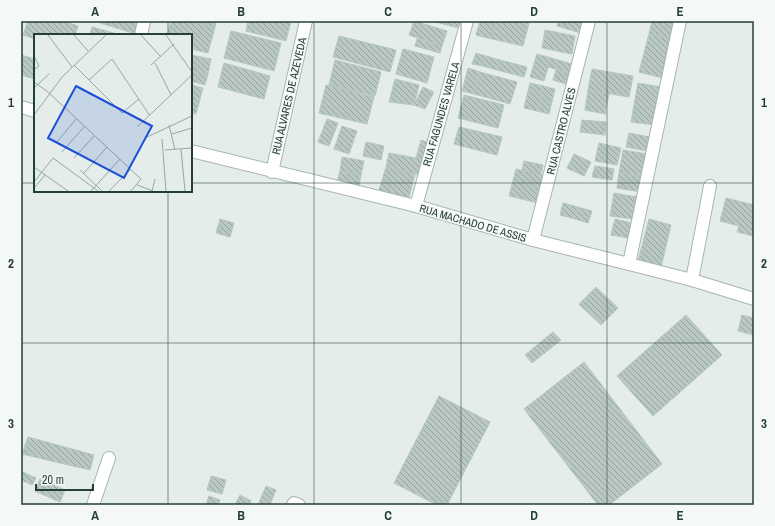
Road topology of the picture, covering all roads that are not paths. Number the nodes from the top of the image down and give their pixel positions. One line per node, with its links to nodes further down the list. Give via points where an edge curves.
1 (144, 21): 6 (street)
2 (306, 21): 10 (street, RUA ALVARES DE AZEVEDA)
3 (467, 21): 12 (street, RUA FAGUNDES VARELA)
4 (589, 21): 13 (street, RUA CASTRO ALVES)
5 (680, 21): 14 (street)
6 (141, 34)
7 (21, 107): 8 (street)
8 (34, 111)
9 (192, 151): 10 (street, RUA MACHADO DE ASSIS)
10 (272, 172): 12 (street, RUA MACHADO DE ASSIS)
11 (710, 186): 15 (street)
12 (416, 206): 13 (street, RUA MACHADO DE ASSIS)
13 (533, 240): 14 (street, RUA MACHADO DE ASSIS)
14 (629, 264): 15 (street, RUA MACHADO DE ASSIS)
15 (692, 280): 16 (street, RUA MACHADO DE ASSIS)
16 (754, 298)
17 (109, 458): 18 (street)
18 (93, 505)

